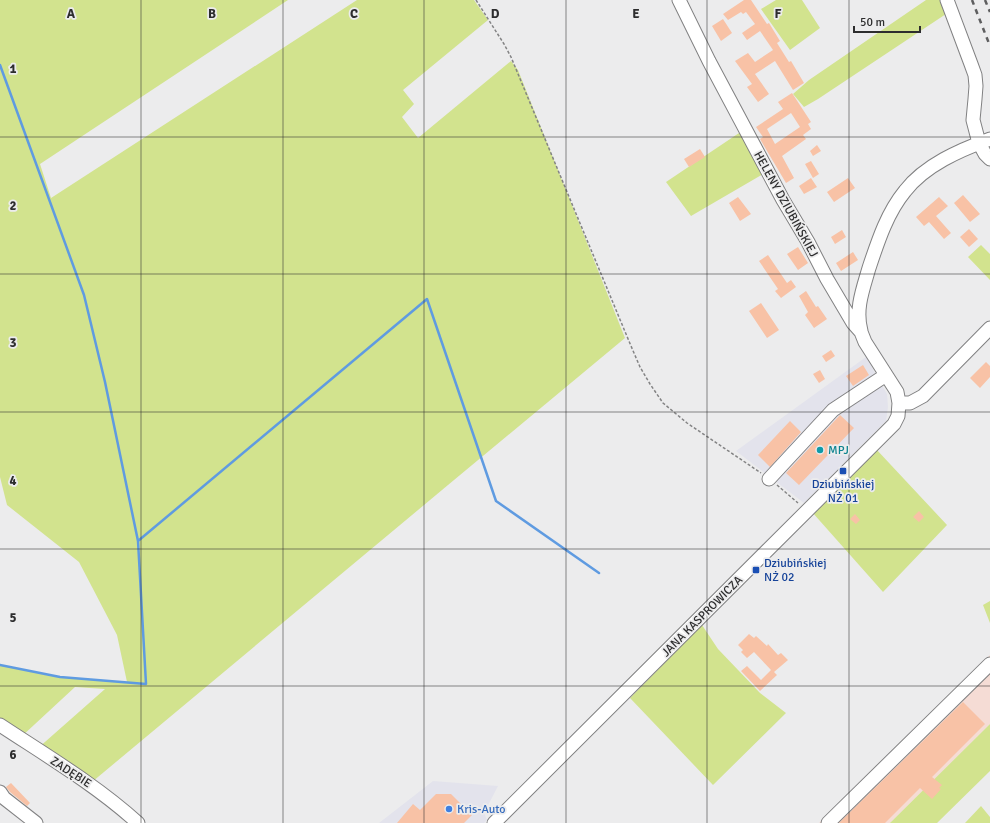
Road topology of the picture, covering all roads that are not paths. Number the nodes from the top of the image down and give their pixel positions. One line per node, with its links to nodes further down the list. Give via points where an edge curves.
1 (679, 0): 5 (street, HELENY DZIUBIŃSKIEJ, via 754,147)
2 (947, 0): 3 (street, via 975,75 972,120)
3 (984, 141): 4 (street, via 985,154); 6 (street, via 944,160 906,190 883,229)
4 (990, 159)
5 (836, 294): 6 (street, via 848,299); 8 (street, HELENY DZIUBIŃSKIEJ)
6 (861, 295): 8 (street, via 858,315)
7 (990, 328): 10 (street, via 923,396 910,403)
8 (861, 332): 9 (street, HELENY DZIUBIŃSKIEJ)
9 (886, 375): 10 (street, HELENY DZIUBIŃSKIEJ, via 897,392); 11 (street, via 833,410)
10 (900, 404): 17 (street, JANA KASPROWICZA, via 894,424)
11 (769, 479)
12 (990, 664): 18 (street)
13 (0, 725): 16 (street, ZADĘBIE, via 89,783)
14 (0, 792): 15 (street)
15 (36, 823)
16 (138, 823)
17 (494, 823)
18 (828, 823)

